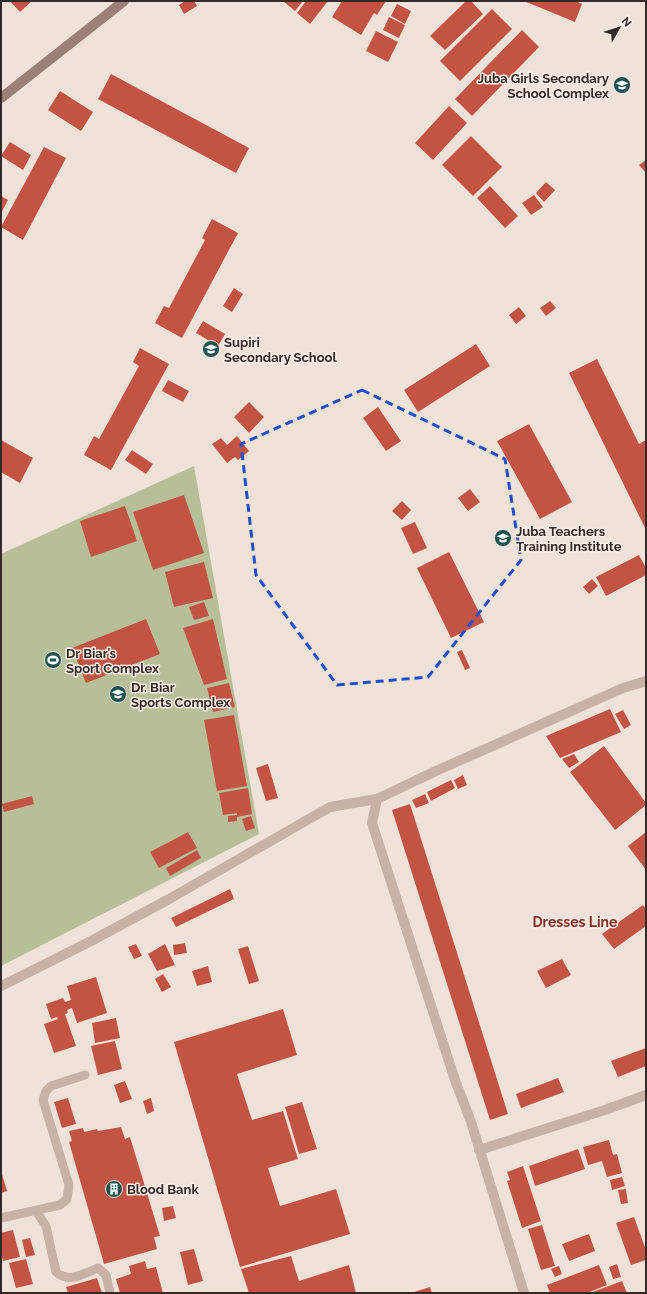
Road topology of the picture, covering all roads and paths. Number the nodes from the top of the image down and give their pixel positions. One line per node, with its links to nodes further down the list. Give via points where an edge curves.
1 (124, 1): 2 (main road)
2 (1, 98)
3 (646, 680): 4 (street)
4 (377, 799): 5 (street, via 330,807 106,934); 8 (street, via 372,823)
5 (1, 986)
6 (85, 1076): 9 (lane, via 51,1086 46,1091 43,1100 70,1192 60,1206)
7 (646, 1095): 8 (street)
8 (479, 1150): 12 (street)
9 (36, 1211): 10 (lane); 11 (lane, via 46,1226 56,1272 62,1277 71,1278 98,1268 106,1275)
10 (1, 1218)
11 (110, 1293)
12 (524, 1293)

